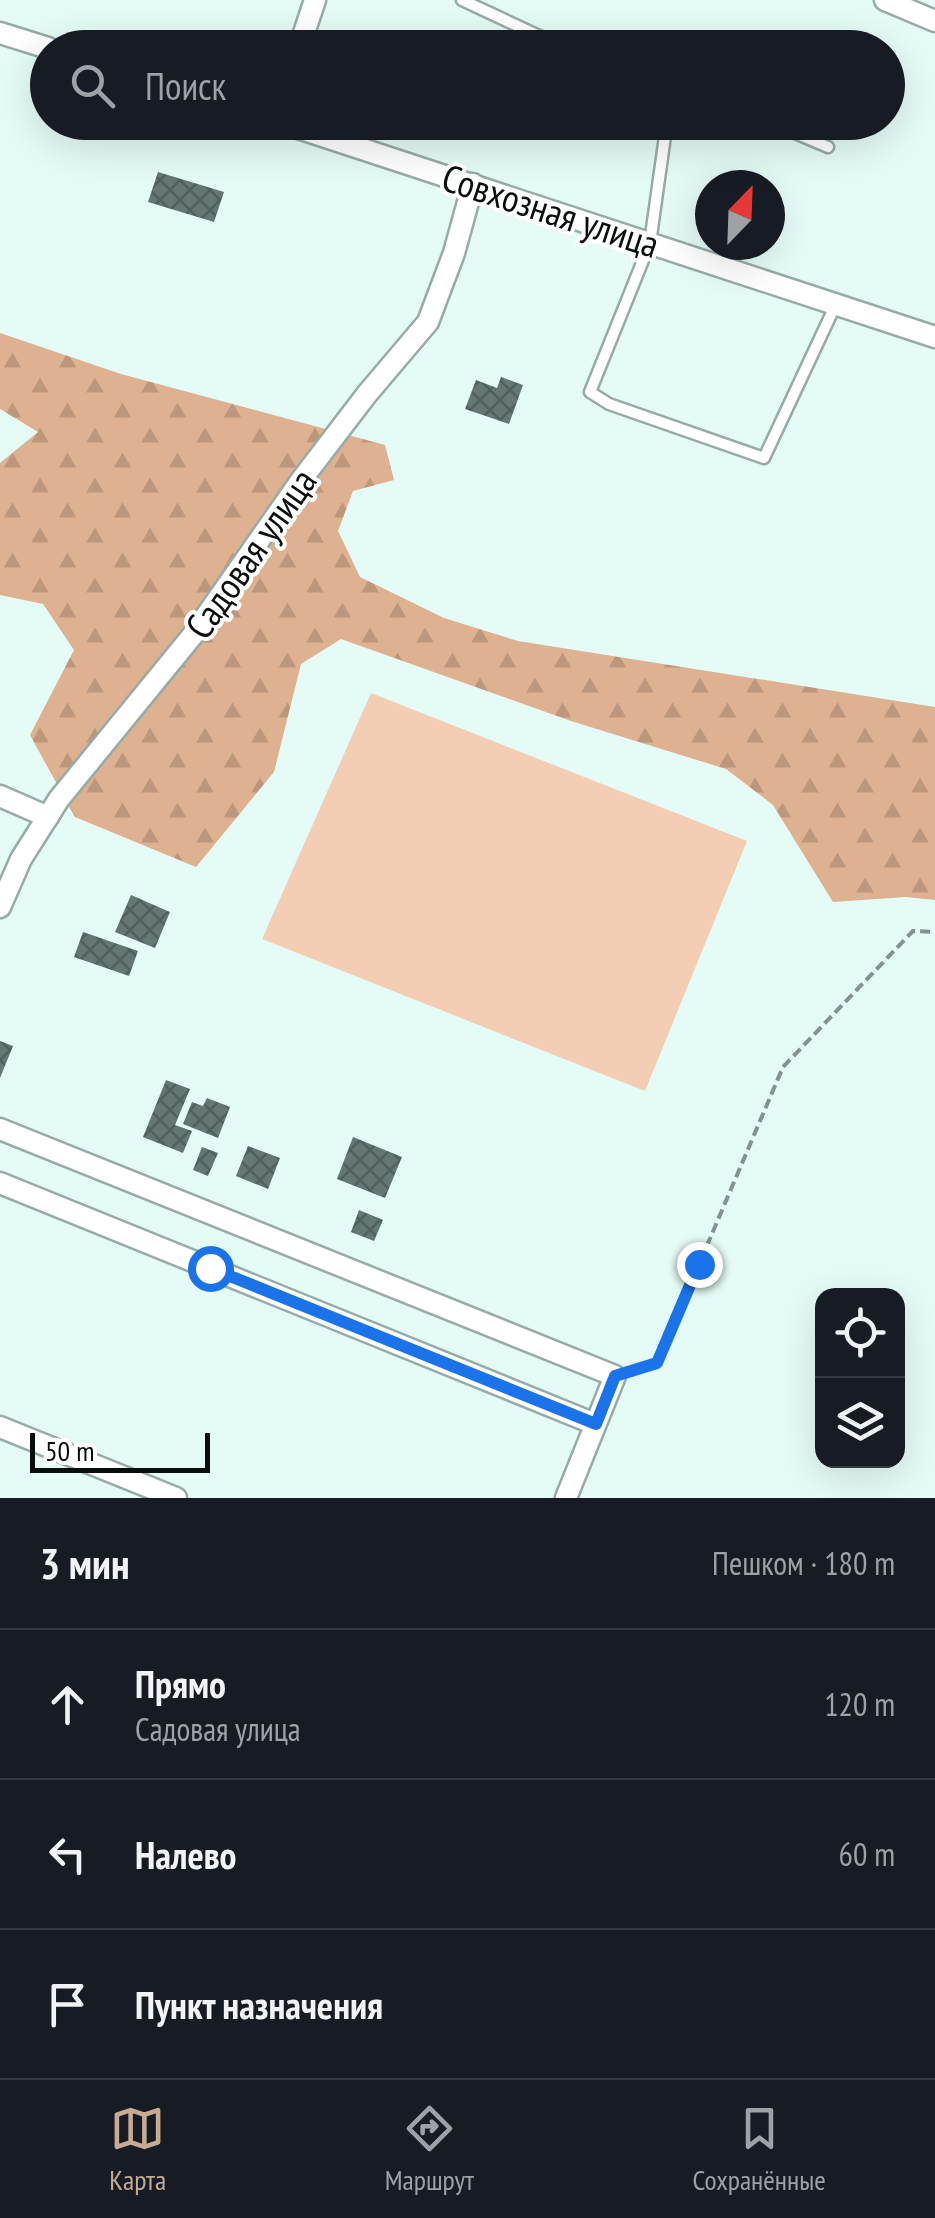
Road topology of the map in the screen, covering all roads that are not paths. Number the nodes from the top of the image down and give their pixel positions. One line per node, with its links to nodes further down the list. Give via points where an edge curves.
1 (315, 0): 5 (street)
2 (462, 0): 6 (lane)
3 (885, 0): 4 (street)
4 (935, 22)
5 (305, 30)
6 (526, 30)
7 (0, 34): 8 (street)
8 (30, 43)
9 (336, 140): 13 (street, Совхозная улица)
10 (664, 140): 14 (lane)
11 (814, 140): 12 (lane)
12 (828, 146)
13 (473, 184): 14 (street, Совхозная улица); 18 (street, Садовая улица, via 428,322)
14 (650, 243): 15 (street, Совхозная улица); 15 (lane, via 590,392 734,449 764,458)
15 (836, 304): 16 (street, Совхозная улица)
16 (935, 336)
17 (0, 796): 18 (street)
18 (48, 817): 19 (street, Садовая улица)
19 (0, 908)
20 (0, 1129): 22 (street, via 615,1376)
21 (0, 1183): 22 (street)
22 (596, 1424): 25 (street)
23 (0, 1427): 24 (street)
24 (176, 1498)
25 (566, 1498)

